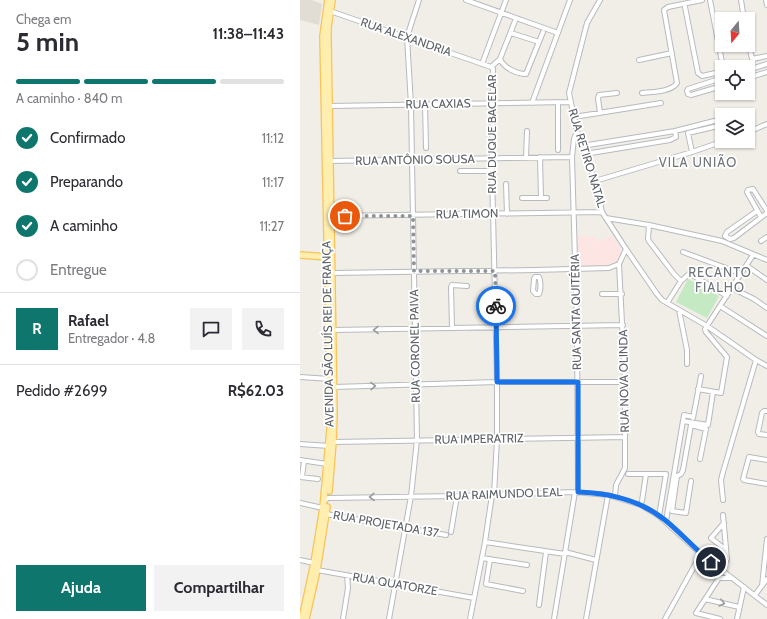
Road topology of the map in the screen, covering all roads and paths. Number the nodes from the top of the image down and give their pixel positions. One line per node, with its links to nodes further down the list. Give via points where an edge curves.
1 (328, 0): 93 (main road, AVENIDA SÃO LUÍS REI DE FRANÇA, via 323,36)
2 (332, 0): 14 (main road, AVENIDA SÃO LUÍS REI DE FRANÇA)
3 (419, 0): 21 (street, RUA CORONEL PAIVA)
4 (466, 0): 16 (street)
5 (506, 0): 16 (street, RUA DUQUE BACELAR)
6 (570, 0): 20 (street)
7 (600, 0): 41 (street, RUA RETIRO NATAL, via 590,16 570,89)
8 (702, 0): 24 (street, via 665,9)
9 (710, 0): 28 (street)
10 (741, 0): 15 (street)
11 (766, 0): 12 (street)
12 (767, 5)
13 (685, 7): 34 (street, via 698,73 702,76)
14 (330, 10): 21 (street, RUA ALEXANDRIA); 47 (main road, AVENIDA SÃO LUÍS REI DE FRANÇA)
15 (743, 12)
16 (501, 13): 20 (street); 29 (street, RUA DUQUE BACELAR)
17 (515, 21): 19 (street)
18 (543, 32): 22 (street)
19 (511, 33): 22 (street); 26 (street)
20 (558, 33): 43 (street)
21 (407, 37): 29 (street, RUA ALEXANDRIA); 46 (street, RUA CORONEL PAIVA)
22 (539, 42): 26 (street, via 524,75 506,68)
23 (751, 52): 25 (street, via 752,59)
24 (672, 53): 27 (street); 39 (street, via 676,84 670,88)
25 (767, 56)
26 (500, 59): 31 (street)
27 (639, 60)
28 (721, 60)
29 (482, 64): 31 (street, RUA DUQUE BACELAR)
30 (767, 64): 32 (street)
31 (491, 67): 42 (street, RUA DUQUE BACELAR)
32 (755, 68)
33 (767, 72): 35 (street)
34 (715, 73)
35 (755, 76)
36 (715, 80): 37 (street, via 687,91 691,95)
37 (715, 88)
38 (617, 93): 48 (street, via 599,95)
39 (642, 93)
40 (558, 102): 41 (street, RUA CAXIAS); 43 (street, RUA CAXIAS); 60 (street)
41 (570, 102): 49 (street, RUA RETIRO NATAL)
42 (492, 103): 43 (street, RUA CAXIAS); 45 (street, RUA CAXIAS); 64 (street, RUA DUQUE BACELAR)
43 (532, 103)
44 (661, 103): 48 (street)
45 (425, 104): 46 (street, RUA CAXIAS); 59 (street)
46 (411, 105): 47 (street, RUA CAXIAS); 67 (street, RUA CORONEL PAIVA)
47 (329, 106): 68 (main road, AVENIDA SÃO LUÍS REI DE FRANÇA)
48 (600, 113): 49 (street)
49 (574, 117): 55 (street, RUA RETIRO NATAL)
50 (715, 121): 56 (street)
51 (767, 124): 53 (street)
52 (715, 127): 61 (street, via 688,133)
53 (755, 129)
54 (527, 131): 65 (street)
55 (577, 131): 58 (street, RUA RETIRO NATAL); 63 (street, RUA SANTA QUITÉRIA)
56 (675, 131): 58 (street); 62 (street, via 676,137 670,140)
57 (715, 144): 61 (street)
58 (582, 146): 62 (street, RUA RETIRO NATAL)
59 (426, 148)
60 (558, 150)
61 (692, 152): 71 (street)
62 (585, 154): 71 (street, RUA RETIRO NATAL)
63 (572, 157): 66 (street, RUA ANTÔNIO SOUSA); 79 (street, RUA SANTA QUITÉRIA)
64 (492, 158): 65 (street, RUA ANTÔNIO SOUSA); 67 (street, RUA ANTÔNIO SOUSA); 70 (street, RUA DUQUE BACELAR)
65 (526, 158): 66 (street, RUA ANTÔNIO SOUSA)
66 (540, 158): 74 (street)
67 (412, 160): 68 (street, RUA ANTÔNIO SOUSA); 83 (street, RUA CORONEL PAIVA)
68 (330, 161): 82 (main road, AVENIDA SÃO LUÍS REI DE FRANÇA)
69 (460, 171): 70 (street)
70 (492, 171): 80 (street, RUA DUQUE BACELAR)
71 (595, 181): 77 (street, RUA RETIRO NATAL)
72 (506, 184): 81 (street)
73 (522, 198): 74 (street)
74 (541, 198): 75 (street)
75 (547, 198)
76 (757, 211): 78 (street, via 747,192 750,189 753,189); 85 (street); 85 (street, via 725,236 734,238)
77 (602, 212): 79 (street, RUA TIMON); 84 (street, RUA RETIRO NATAL)
78 (767, 212): 85 (street)
79 (574, 213): 81 (street, RUA TIMON); 97 (street, RUA SANTA QUITÉRIA)
80 (493, 214): 81 (street, RUA TIMON); 83 (street, RUA TIMON); 100 (street, RUA DUQUE BACELAR)
81 (507, 214)
82 (331, 216): 83 (street, RUA TIMON); 93 (main road, AVENIDA SÃO LUÍS REI DE FRANÇA)
83 (413, 216): 99 (street, RUA CORONEL PAIVA)
84 (606, 218): 86 (street); 89 (street, RUA RETIRO NATAL)
85 (761, 218)
86 (649, 225): 92 (street, via 722,241); 105 (street, via 649,241)
87 (767, 237): 88 (street)
88 (761, 241)
89 (626, 249): 95 (street); 111 (street, RUA RETIRO NATAL, via 657,294)
90 (683, 252): 102 (street)
91 (300, 255): 93 (main road)
92 (753, 255): 94 (street); 96 (street)
93 (330, 256): 101 (main road, AVENIDA SÃO LUÍS REI DE FRANÇA); 121 (main road, AVENIDA SÃO LUÍS REI DE FRANÇA)
94 (767, 260)
95 (619, 264): 97 (street, via 609,268); 109 (street, RUA NOVA OLINDA)
96 (747, 266): 102 (street); 104 (street)
97 (576, 269): 98 (street); 116 (street, RUA SANTA QUITÉRIA)
98 (535, 270): 100 (street); 103 (street)
99 (414, 271): 100 (street); 101 (street); 120 (street, RUA CORONEL PAIVA)
100 (495, 271): 119 (street, RUA DUQUE BACELAR)
101 (332, 273): 121 (main road, AVENIDA SÃO LUÍS REI DE FRANÇA)
102 (742, 274): 107 (street)
103 (535, 277)
104 (767, 280)
105 (681, 281): 110 (street, via 687,275 692,275); 111 (street)
106 (467, 286): 118 (street, via 451,287)
107 (732, 288): 110 (street); 113 (street)
108 (602, 294): 109 (street)
109 (622, 294): 115 (street, RUA NOVA OLINDA)
110 (727, 296): 112 (street)
111 (667, 303): 114 (street, RUA RETIRO NATAL)
112 (720, 306): 117 (street); 122 (street)
113 (767, 308)
114 (679, 310): 117 (street, RUA RETIRO NATAL); 124 (street, via 687,350)
115 (623, 325): 116 (street); 131 (street, RUA NOVA OLINDA)
116 (577, 326): 119 (street); 130 (street, RUA SANTA QUITÉRIA)
117 (707, 326): 123 (street, RUA RETIRO NATAL); 135 (street, via 706,332 727,357 721,393)
118 (452, 328): 119 (street); 120 (street)
119 (496, 328): 129 (street, RUA DUQUE BACELAR)
120 (415, 329): 121 (street, one-way to 121); 132 (street, RUA CORONEL PAIVA)
121 (331, 332): 128 (main road, AVENIDA SÃO LUÍS REI DE FRANÇA); 133 (main road, AVENIDA SÃO LUÍS REI DE FRANÇA)
122 (767, 336)
123 (756, 360): 125 (street, RUA RETIRO NATAL); 168 (street, via 723,472)
124 (687, 364)
125 (767, 366)
126 (701, 376): 134 (street)
127 (300, 377): 128 (street)
128 (330, 379): 146 (main road, AVENIDA SÃO LUÍS REI DE FRANÇA)
129 (497, 382): 130 (street); 132 (street); 143 (street, RUA DUQUE BACELAR)
130 (578, 382): 131 (street); 142 (street, RUA SANTA QUITÉRIA)
131 (625, 382): 141 (street, RUA NOVA OLINDA)
132 (416, 384): 133 (street, one-way to 132); 144 (street, RUA CORONEL PAIVA)
133 (334, 387): 146 (main road, AVENIDA SÃO LUÍS REI DE FRANÇA)
134 (698, 389): 135 (street); 137 (street)
135 (713, 392): 139 (street, via 708,425)
136 (767, 411): 140 (street, via 762,413 758,432)
137 (693, 417): 138 (street, via 684,415); 139 (street)
138 (683, 422): 139 (street); 150 (street)
139 (692, 422)
140 (767, 435)
141 (625, 437): 142 (street, RUA IMPERATRIZ); 166 (street, RUA NOVA OLINDA, via 624,470 616,485)
142 (578, 438): 143 (street, RUA IMPERATRIZ); 161 (street, RUA SANTA QUITÉRIA)
143 (497, 439): 144 (street, RUA IMPERATRIZ); 162 (street, RUA DUQUE BACELAR)
144 (417, 440): 146 (street, RUA IMPERATRIZ); 164 (street, RUA CORONEL PAIVA)
145 (300, 444): 146 (street, RUA IMPERATRIZ)
146 (331, 444): 151 (main road, AVENIDA SÃO LUÍS REI DE FRANÇA); 167 (main road, AVENIDA SÃO LUÍS REI DE FRANÇA)
147 (700, 460): 152 (street, via 706,428 691,425)
148 (767, 460): 160 (street, via 749,457 743,479)
149 (302, 461): 151 (street); 157 (street)
150 (675, 463): 152 (street); 153 (street)
151 (327, 464): 167 (main road, AVENIDA SÃO LUÍS REI DE FRANÇA)
152 (684, 465): 154 (street)
153 (675, 468): 154 (street); 175 (street)
154 (683, 470): 159 (street, via 682,474 677,476 672,511 686,513)
155 (628, 474): 156 (street)
156 (646, 474): 169 (street); 174 (street, via 666,475)
157 (301, 477): 158 (street)
158 (318, 479)
159 (691, 481)
160 (767, 484)
161 (576, 492): 162 (street, RUA RAIMUNDO LEAL); 163 (street, RUA RAIMUNDO LEAL); 184 (street, RUA SANTA QUITÉRIA)
162 (493, 495): 165 (street, RUA RAIMUNDO LEAL); 181 (street, RUA DUQUE BACELAR)
163 (608, 495): 166 (street, RUA RAIMUNDO LEAL); 189 (street)
164 (411, 496): 165 (street, RUA RAIMUNDO LEAL); 167 (street, RUA RAIMUNDO LEAL, one-way to 167); 177 (street, RUA CORONEL PAIVA)
165 (457, 496): 178 (street)
166 (615, 496): 174 (street, RUA RAIMUNDO LEAL, via 641,505)
167 (326, 499): 171 (main road, AVENIDA SÃO LUÍS REI DE FRANÇA); 172 (main road, AVENIDA SÃO LUÍS REI DE FRANÇA)
168 (723, 500)
169 (642, 501)
170 (300, 503): 171 (street)
171 (323, 508): 190 (main road, AVENIDA SÃO LUÍS REI DE FRANÇA)
172 (326, 514): 177 (street, RUA PROJETADA 137); 192 (main road, AVENIDA SÃO LUÍS REI DE FRANÇA)
173 (723, 514): 176 (street)
174 (659, 516): 175 (street, RUA RAIMUNDO LEAL)
175 (666, 521): 185 (street, RUA RAIMUNDO LEAL)
176 (724, 523): 182 (street); 182 (street, via 711,538)
177 (405, 527): 179 (street, RUA PROJETADA 137); 197 (street, RUA CORONEL PAIVA)
178 (451, 532)
179 (446, 535)
180 (767, 539): 198 (street)
181 (485, 542): 183 (street); 186 (street, RUA DUQUE BACELAR)
182 (726, 550): 193 (street, via 727,560)
183 (546, 552): 184 (street); 204 (street)
184 (565, 553): 189 (street); 212 (street, RUA SANTA QUITÉRIA)
185 (701, 554): 193 (street, RUA RAIMUNDO LEAL); 214 (street)
186 (482, 558): 187 (street); 202 (street, RUA DUQUE BACELAR)
187 (490, 559): 191 (street); 200 (street, via 486,584)
188 (300, 560): 190 (street)
189 (596, 560): 213 (street)
190 (314, 563): 207 (main road, AVENIDA SÃO LUÍS REI DE FRANÇA)
191 (527, 565)
192 (317, 570): 194 (street, RUA QUATORZE); 208 (main road, AVENIDA SÃO LUÍS REI DE FRANÇA)
193 (721, 570): 195 (street, RUA RAIMUNDO LEAL)
194 (347, 575): 197 (street, RUA QUATORZE); 209 (street, via 348,588)
195 (732, 578): 199 (street, RUA RAIMUNDO LEAL); 203 (street, via 718,578)
196 (767, 579): 198 (street)
197 (395, 584): 202 (street, RUA QUATORZE); 210 (street, RUA CORONEL PAIVA)
198 (762, 586): 201 (street)
199 (744, 587): 201 (street, RUA RAIMUNDO LEAL); 206 (street)
200 (523, 591)
201 (755, 595): 205 (street, RUA RAIMUNDO LEAL)
202 (474, 598): 211 (street, RUA DUQUE BACELAR)
203 (705, 599): 206 (street, one-way to 206); 215 (street, via 696,613)
204 (539, 605)
205 (767, 605)
206 (739, 607): 216 (street)
207 (302, 619)
208 (306, 619)
209 (343, 619)
210 (389, 619)
211 (470, 619)
212 (554, 619)
213 (586, 619)
214 (665, 619)
215 (720, 619)
216 (737, 619)

